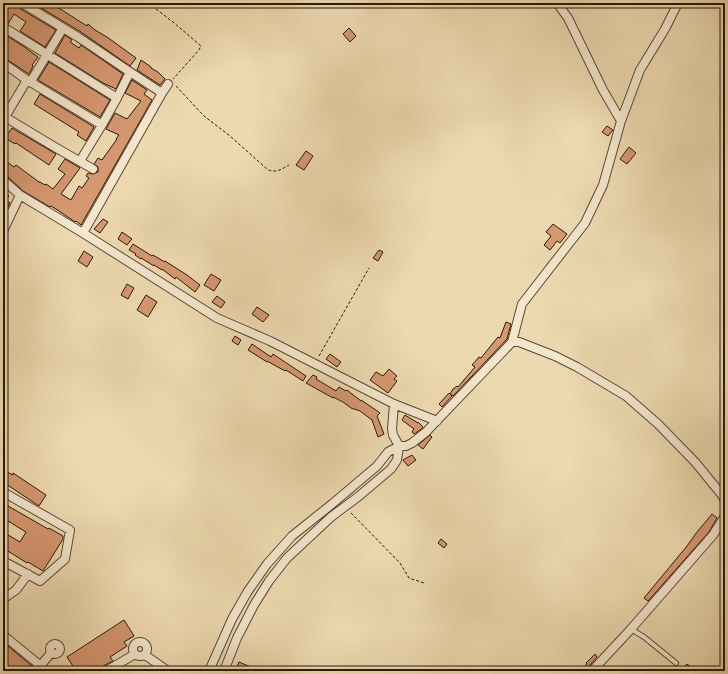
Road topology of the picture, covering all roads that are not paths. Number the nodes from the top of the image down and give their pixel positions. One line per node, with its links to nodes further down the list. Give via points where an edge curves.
1 (22, 3): 5 (street)
2 (557, 3): 13 (street, via 568,18)
3 (678, 3): 13 (street, via 640,70)
4 (3, 28): 6 (street)
5 (64, 28): 6 (street); 8 (street)
6 (47, 55): 9 (street); 12 (street)
7 (3, 63): 9 (street)
8 (130, 72): 11 (street); 12 (street)
9 (29, 81): 14 (street); 15 (street, via 5,117)
10 (170, 82): 11 (street)
11 (162, 93): 22 (street)
12 (117, 98): 14 (street)
13 (621, 121): 23 (street, via 603,185 585,223 522,304)
14 (102, 125): 15 (street)
15 (80, 161): 16 (street)
16 (93, 169)
17 (3, 180): 18 (street)
18 (20, 195): 20 (street); 22 (street)
19 (3, 210): 20 (street)
20 (10, 216): 21 (street)
21 (3, 231)
22 (83, 233): 24 (street, via 217,318 270,341)
23 (512, 342): 25 (street); 30 (street, via 519,342 555,356 626,396 696,462)
24 (394, 404): 25 (street); 26 (street, via 392,429)
25 (437, 421): 26 (street, via 412,444)
26 (398, 446): 28 (street, via 394,465); 29 (street, via 388,452 377,466)
27 (3, 492): 37 (street, via 70,530 65,559 40,581)
28 (359, 496): 29 (street); 33 (street)
29 (338, 499): 31 (street)
30 (725, 501)
31 (325, 509): 33 (street); 34 (street)
32 (725, 516): 39 (street, via 713,535)
33 (331, 517): 35 (street)
34 (310, 522): 35 (street); 46 (street, via 292,536 272,558 248,591 232,619)
35 (308, 538): 49 (street, via 287,558 269,581 254,605)
36 (3, 561): 37 (street)
37 (28, 574): 38 (street, via 16,590)
38 (6, 597)
39 (631, 629): 44 (lane); 50 (street)
40 (3, 635): 45 (street)
41 (51, 653): 45 (street)
42 (135, 654): 43 (street); 43 (street, via 134,645 143,642 147,650); 47 (street)
43 (145, 655): 48 (street)
44 (676, 663)
45 (42, 669)
46 (212, 670)
47 (106, 671)
48 (168, 671)
49 (224, 671)
50 (592, 671)

